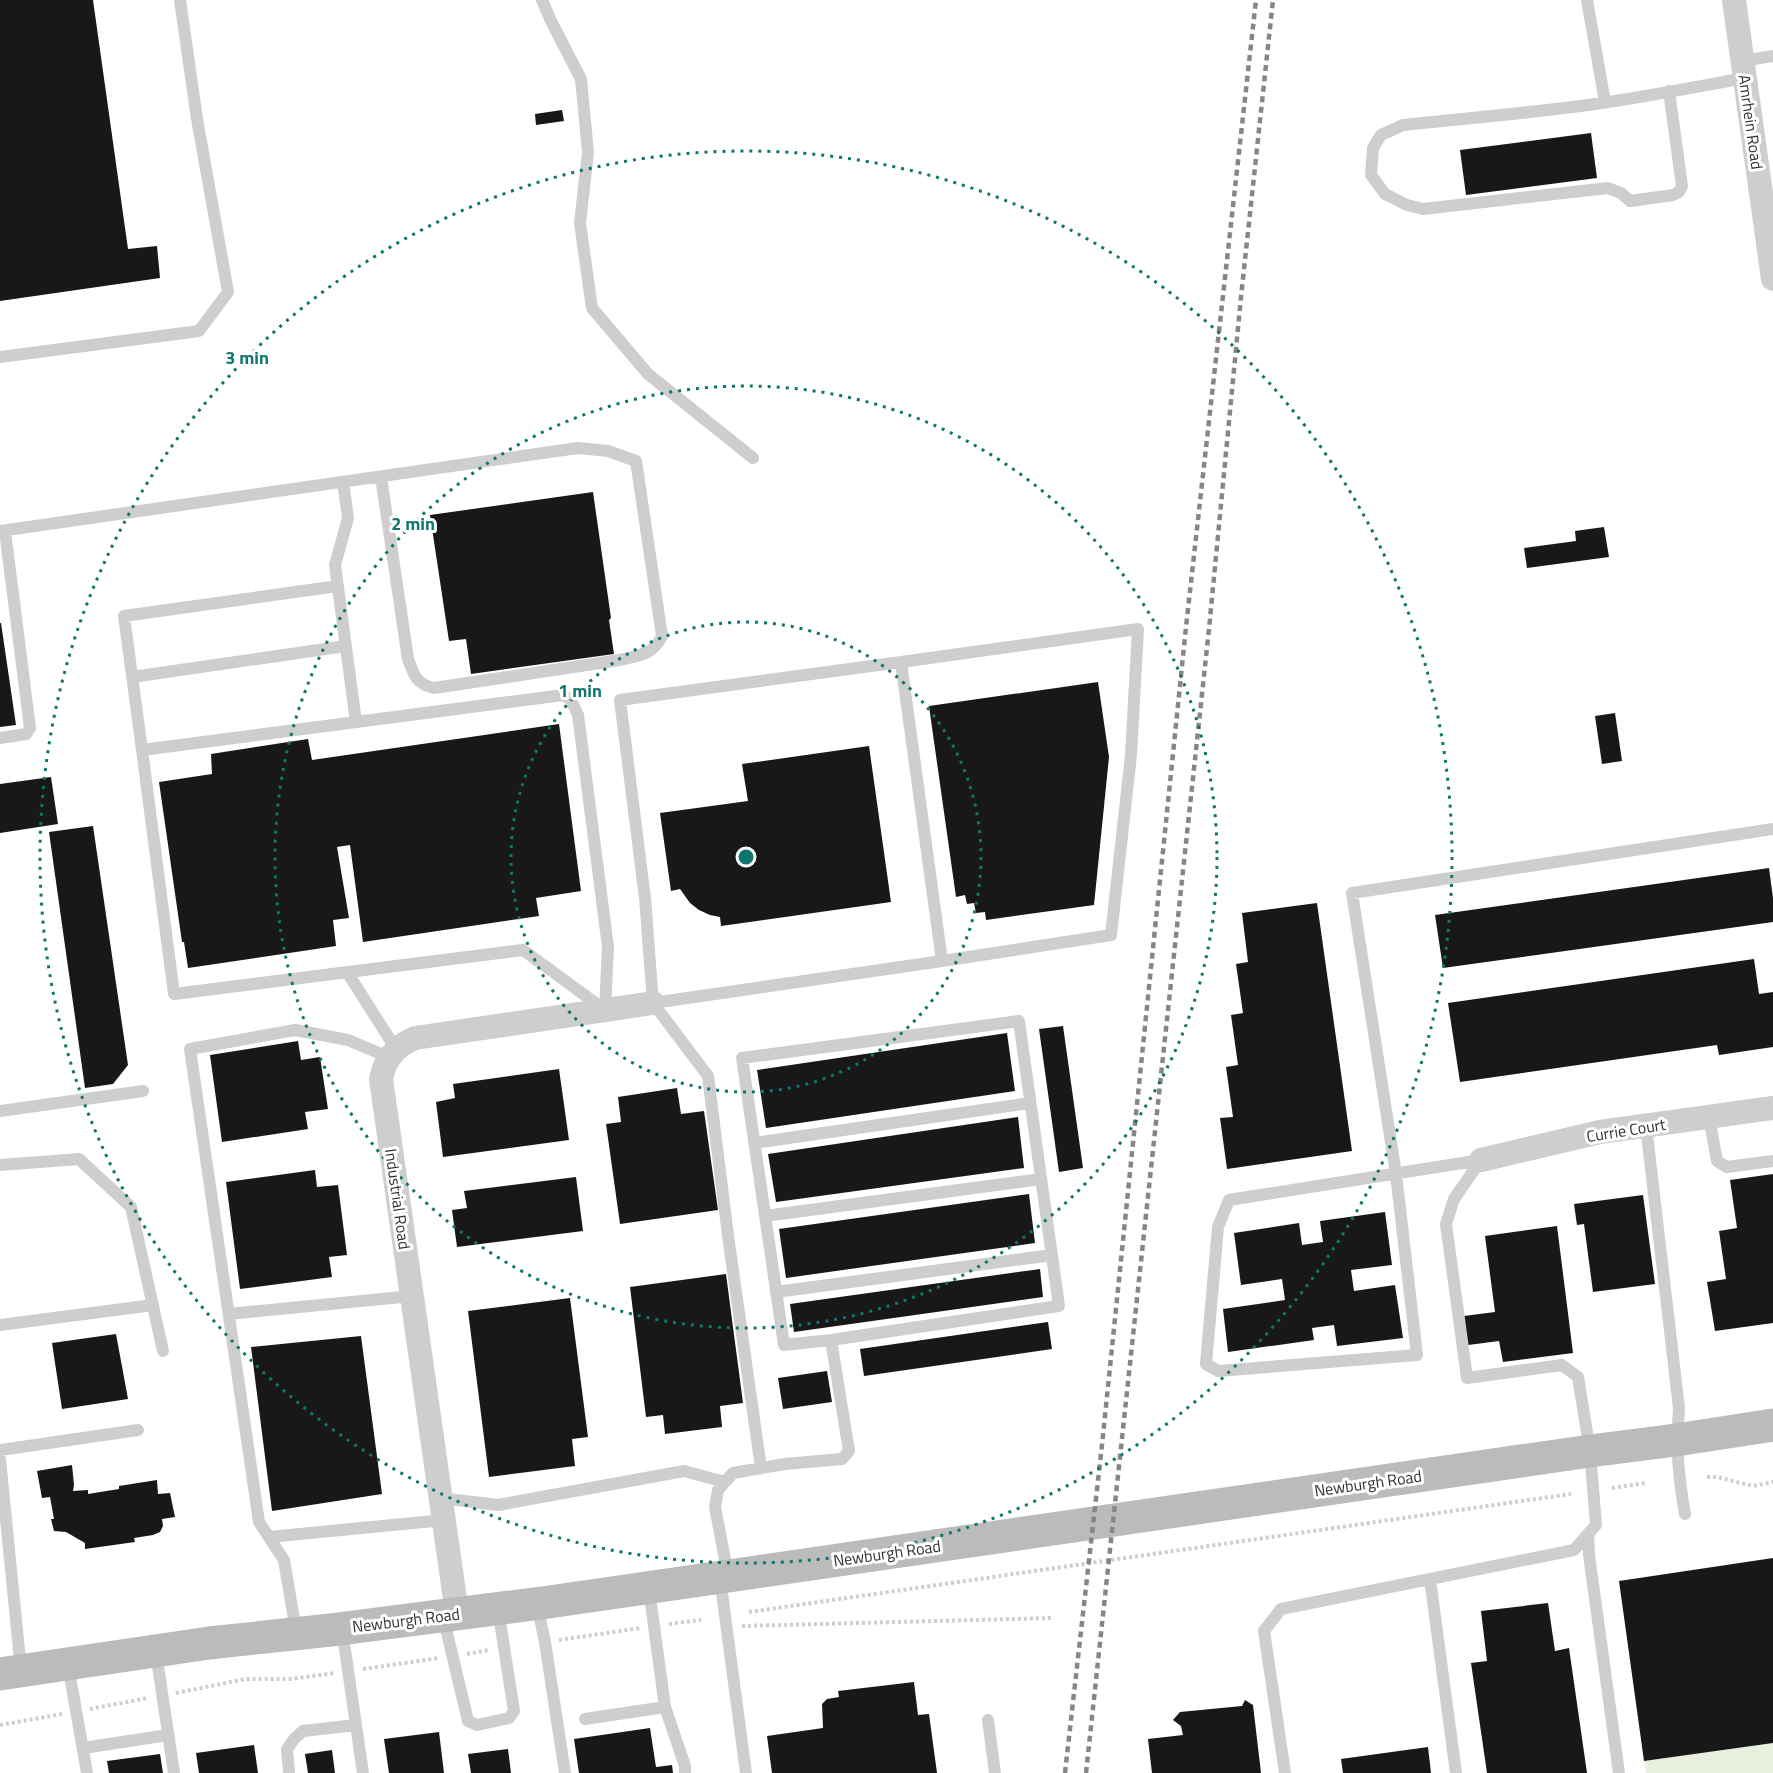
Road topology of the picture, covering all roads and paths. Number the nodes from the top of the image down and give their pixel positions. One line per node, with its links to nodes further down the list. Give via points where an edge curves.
1 (180, 0): 11 (lane, via 228,292 199,331)
2 (542, 0): 12 (lane, via 581,79 588,152 580,223 592,308 648,374)
3 (1587, 0): 8 (lane)
4 (1734, 0): 6 (street, Amrhein Road)
5 (1773, 56): 6 (lane)
6 (1743, 69): 7 (lane); 9 (street, Amrhein Road)
7 (1669, 91): 8 (lane); 8 (lane, via 1682,186 1673,195 1630,201 1608,188 1424,209 1385,194 1371,175 1377,141 1381,135 1403,125)
8 (1605, 102)
9 (1771, 247): 10 (street, Amrhein Road)
10 (1773, 279)
11 (0, 357)
12 (753, 458)
13 (381, 477): 13 (lane, via 578,448 608,451 636,461 662,636 657,646 620,660 434,688 423,686 413,674 408,658); 14 (lane)
14 (343, 482): 15 (lane); 16 (lane, via 348,518 335,565)
15 (2, 531): 21 (lane, via 30,728 26,734)
16 (338, 586): 17 (lane); 19 (lane, via 124,616)
17 (346, 646): 19 (lane); 20 (lane)
18 (901, 663): 24 (lane); 24 (lane, via 1138,629 1131,755 1111,935); 26 (lane, via 620,700 645,898)
19 (132, 678): 22 (lane)
20 (356, 722): 22 (lane); 27 (lane, via 563,695 571,700 578,715 608,947)
21 (0, 738)
22 (142, 750): 25 (lane, via 174,994)
23 (1773, 829): 39 (lane, via 1352,893)
24 (942, 961): 26 (lane)
25 (347, 972): 27 (lane, via 523,950); 28 (lane)
26 (653, 1003): 27 (street); 56 (lane, via 708,1076)
27 (605, 1010): 28 (street, via 415,1038)
28 (392, 1053): 44 (street, Industrial Road, via 381,1079); 46 (lane, via 295,1030 190,1049)
29 (143, 1091): 32 (lane)
30 (1030, 1103): 35 (lane); 35 (lane, via 1019,1021 742,1058); 40 (lane)
31 (1773, 1108): 33 (street, Currie Court)
32 (0, 1111)
33 (1710, 1117): 34 (street, Currie Court); 37 (lane, via 1717,1161 1727,1167)
34 (1646, 1126): 36 (street, Currie Court, via 1600,1132); 52 (lane, via 1679,1408)
35 (754, 1143): 41 (lane)
36 (1481, 1160): 39 (lane); 54 (lane, via 1454,1199 1446,1224 1467,1378 1562,1365 1578,1377)
37 (1773, 1161)
38 (0, 1165): 45 (lane, via 79,1159 131,1207)
39 (1396, 1174): 39 (lane, via 1229,1200 1218,1227 1206,1364 1218,1371 1417,1355)
40 (1041, 1179): 41 (lane); 42 (lane)
41 (765, 1216): 43 (lane)
42 (1052, 1255): 43 (lane); 48 (lane, via 1059,1306)
43 (776, 1292): 48 (lane, via 784,1345)
44 (412, 1296): 46 (lane); 63 (street, Industrial Road)
45 (153, 1305): 47 (lane); 49 (lane)
46 (229, 1314): 66 (lane, via 259,1522)
47 (0, 1325)
48 (831, 1340): 56 (lane, via 849,1451 842,1460)
49 (163, 1351)
50 (1773, 1425): 52 (main road, Newburgh Road)
51 (138, 1430): 53 (lane)
52 (1676, 1440): 54 (main road, Newburgh Road); 64 (lane)
53 (0, 1450)
54 (1590, 1451): 65 (lane, via 1596,1525); 67 (main road, Newburgh Road)
55 (0, 1459): 80 (lane)
56 (761, 1468): 58 (lane, via 733,1473)
57 (1707, 1477): 59 (path, via 1754,1486)
58 (725, 1482): 63 (lane, via 684,1470 498,1505); 67 (lane, via 718,1490 715,1507)
59 (1773, 1482)
60 (1646, 1483): 61 (path)
61 (1612, 1488)
62 (1571, 1494): 72 (path)
63 (442, 1509): 66 (lane); 73 (street, Industrial Road)
64 (1685, 1514)
65 (1588, 1534): 68 (lane, via 1574,1550); 97 (lane)
66 (269, 1537): 77 (lane, via 284,1560)
67 (724, 1576): 69 (main road, Newburgh Road); 75 (lane)
68 (1430, 1579): 95 (lane, via 1281,1609 1264,1631); 96 (lane)
69 (649, 1587): 70 (main road, Newburgh Road); 81 (lane)
70 (537, 1603): 71 (main road, Newburgh Road); 91 (lane)
71 (498, 1608): 73 (main road, Newburgh Road); 73 (lane, via 514,1711 509,1718 477,1725 468,1721)
72 (748, 1612)
73 (450, 1614): 76 (main road, Newburgh Road)
74 (1052, 1618): 75 (path)
75 (726, 1626): 93 (lane)
76 (342, 1628): 77 (main road, Newburgh Road); 84 (lane)
77 (296, 1634): 78 (main road, Newburgh Road)
78 (155, 1651): 79 (main road, Newburgh Road); 85 (lane)
79 (68, 1664): 80 (main road, Newburgh Road); 86 (lane)
80 (10, 1673)
81 (665, 1707): 82 (lane); 92 (lane)
82 (585, 1719)
83 (988, 1720): 94 (lane)
84 (356, 1725): 89 (lane, via 303,1731 287,1749); 90 (lane)
85 (168, 1735): 86 (lane); 88 (lane)
86 (83, 1748): 87 (lane)
87 (87, 1773)
88 (174, 1773)
89 (289, 1773)
90 (363, 1773)
91 (564, 1773)
92 (685, 1773)
93 (746, 1773)
94 (996, 1773)
95 (1285, 1773)
96 (1456, 1773)
97 (1619, 1773)

